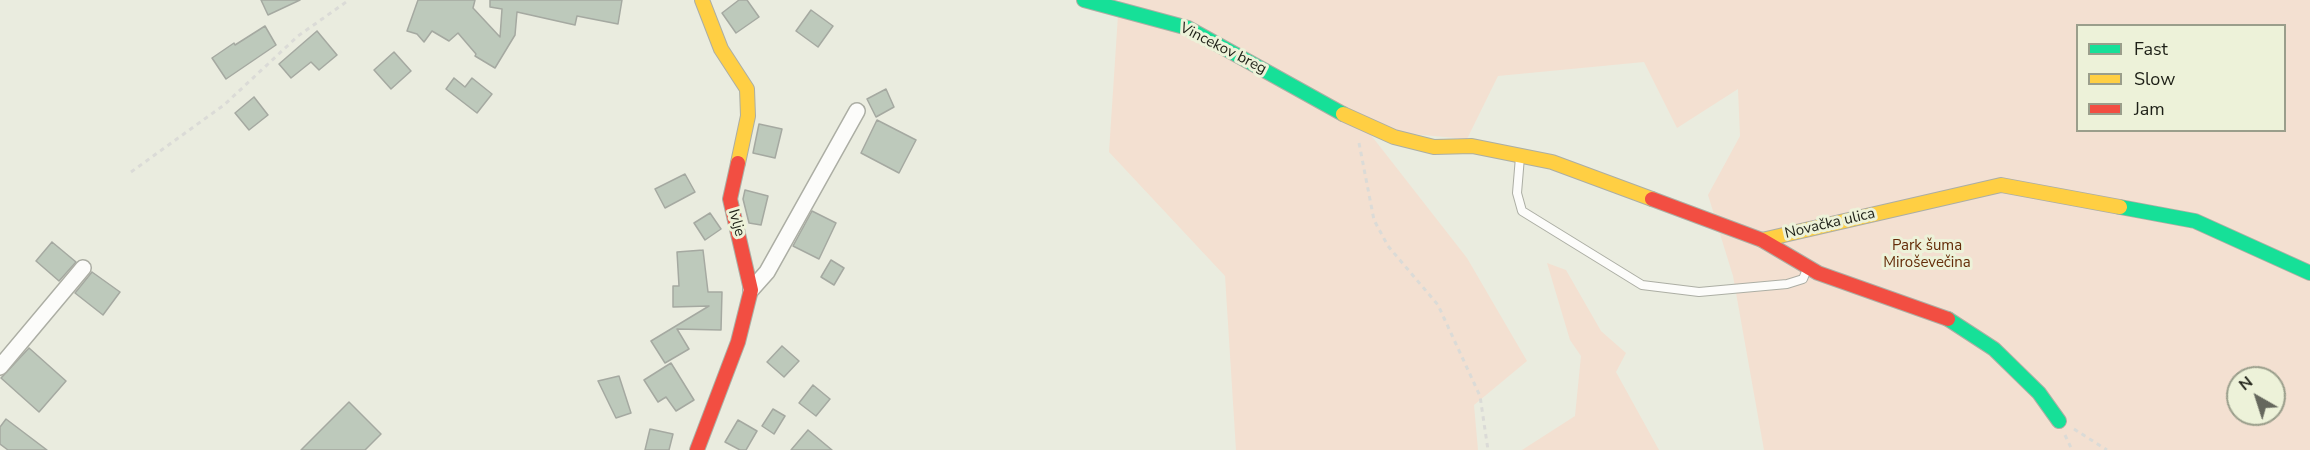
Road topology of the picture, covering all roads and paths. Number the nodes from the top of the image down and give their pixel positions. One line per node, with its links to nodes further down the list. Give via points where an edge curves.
1 (349, 0): 7 (path, via 298,36 224,105)
2 (702, 0): 12 (street, Ivlje, via 721,49 747,89 748,116 730,199)
3 (1083, 0): 5 (street, Vincekov breg, via 1188,28)
4 (857, 111): 12 (street, via 767,272)
5 (1354, 120): 6 (street, via 1394,137 1434,147 1472,146); 16 (path, via 1374,220 1388,246 1437,305 1480,396)
6 (1520, 156): 8 (street, via 1552,162); 9 (lane, via 1517,193 1522,211 1642,285 1699,292 1787,284 1803,279)
7 (131, 172)
8 (1762, 240): 9 (street); 11 (street, Novačka ulica, via 2001,185 2194,221)
9 (1808, 267): 14 (street, via 1952,320 1994,349 2039,393)
10 (83, 268): 13 (street)
11 (2310, 273)
12 (751, 290): 15 (street, Ivlje, via 738,342)
13 (0, 367)
14 (2060, 421): 17 (path)
15 (697, 450)
16 (1488, 450)
17 (2107, 450)

